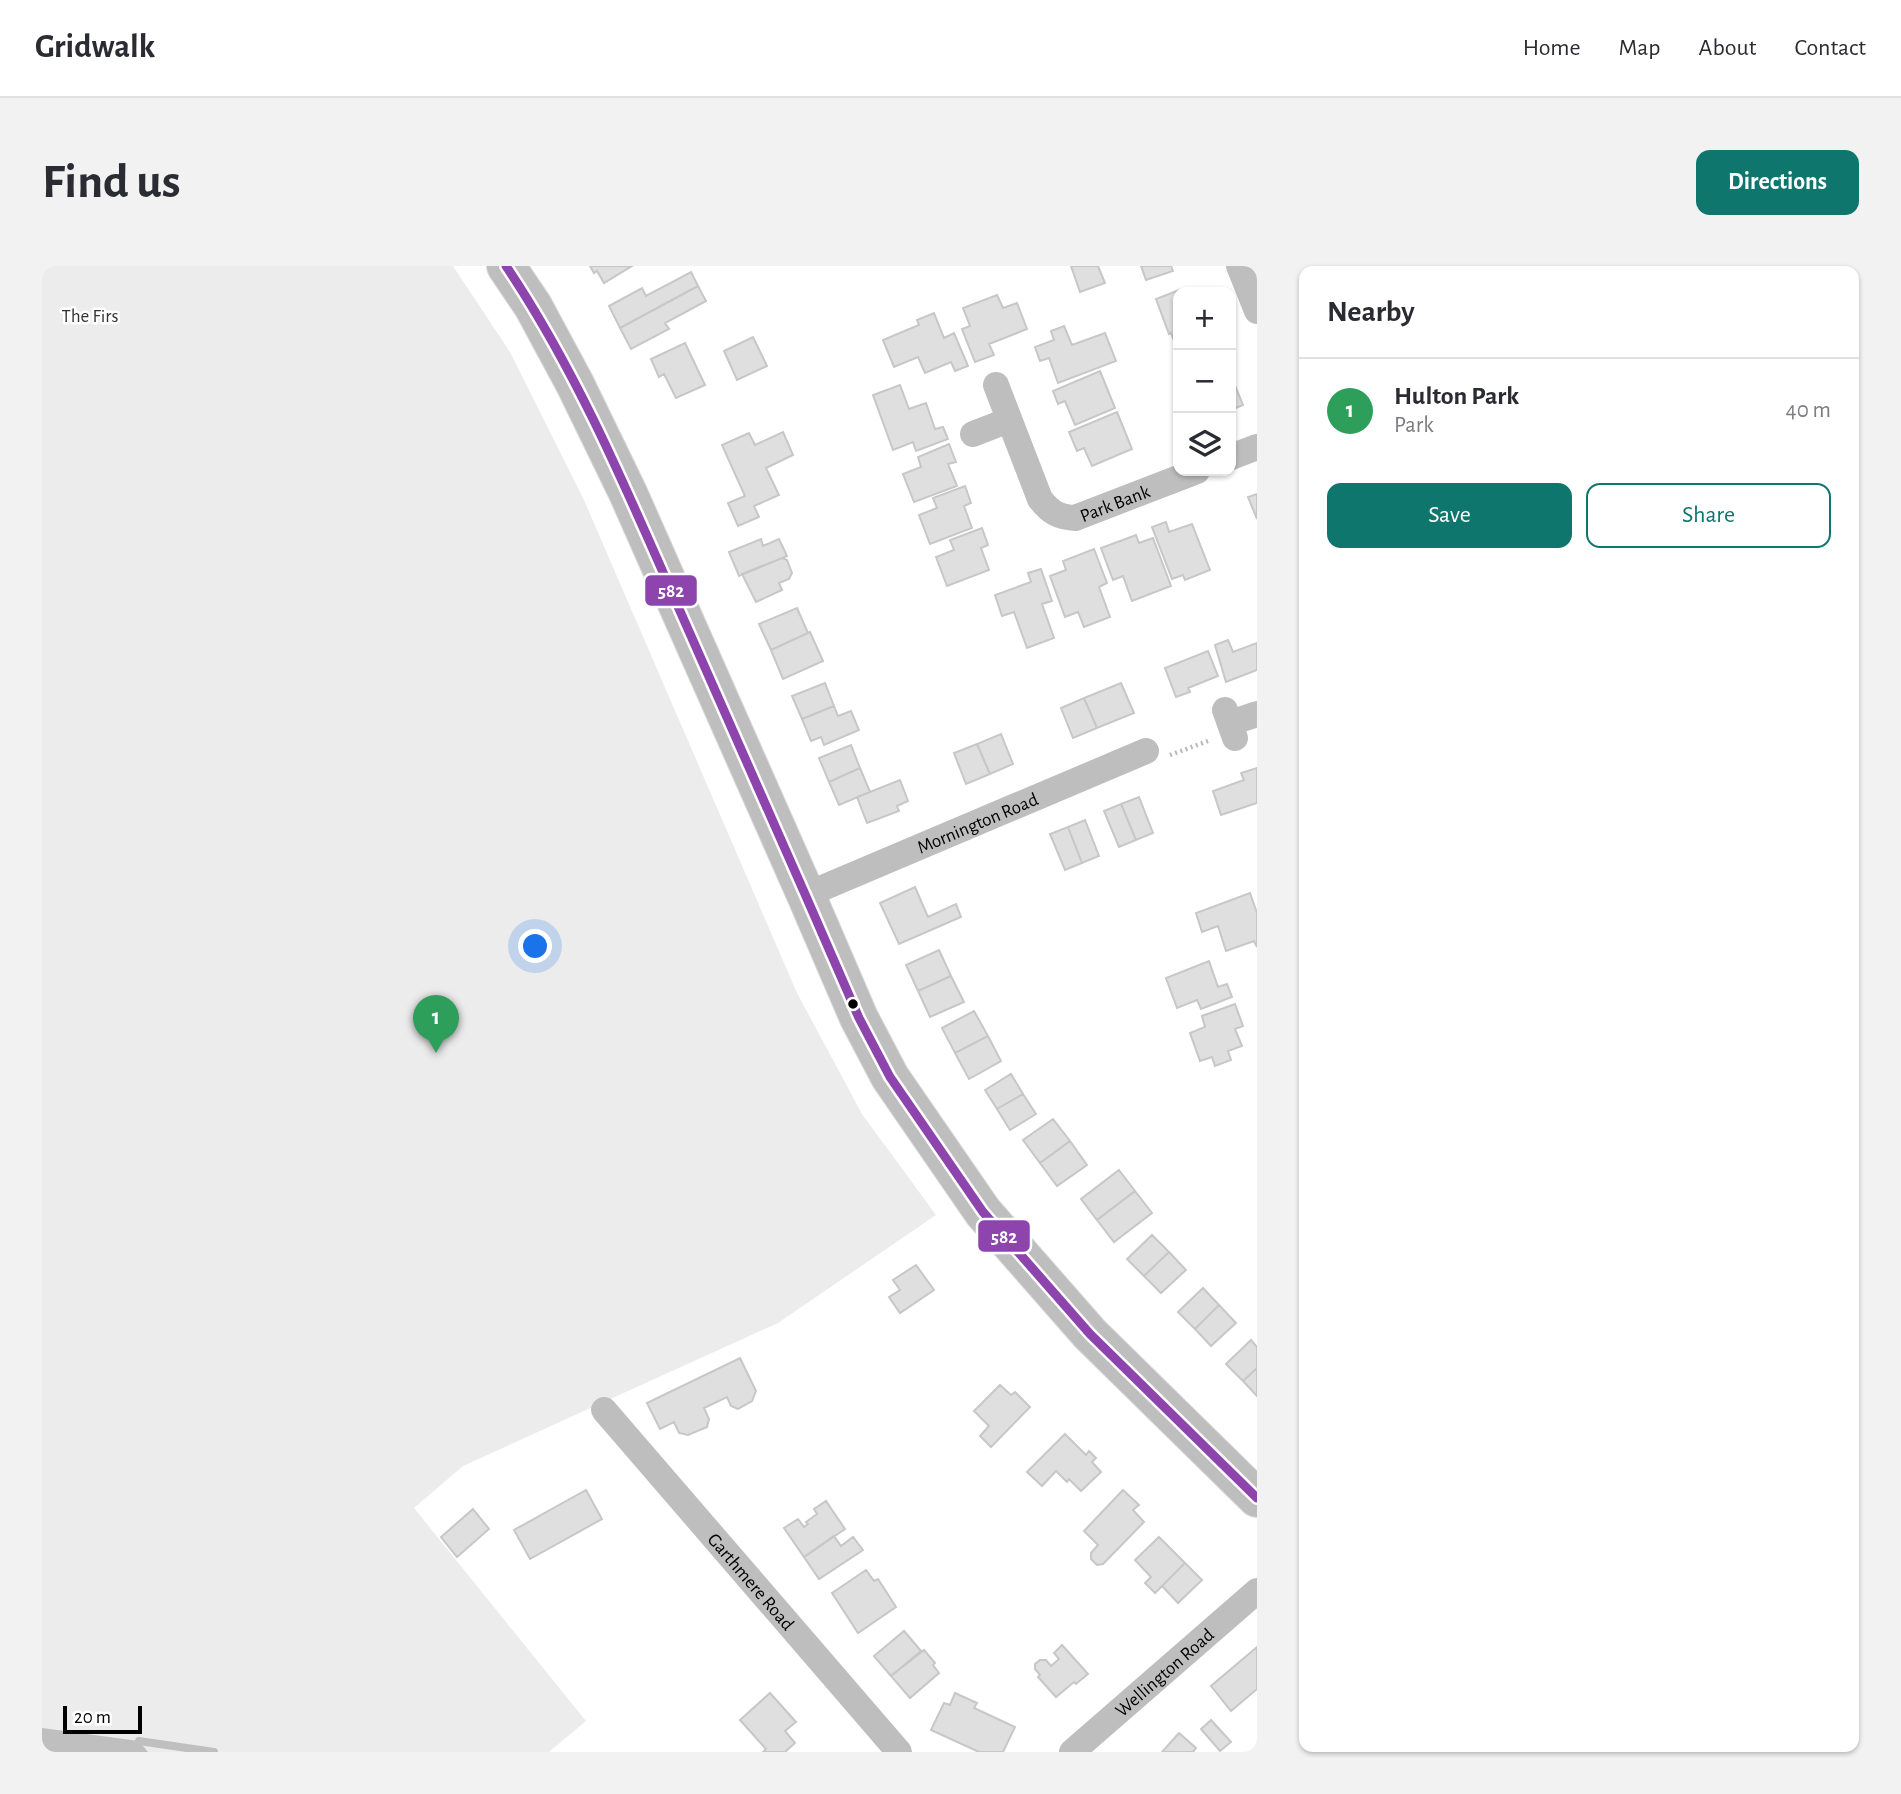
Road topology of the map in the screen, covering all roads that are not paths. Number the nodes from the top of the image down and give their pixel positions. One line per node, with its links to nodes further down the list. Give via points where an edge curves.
1 (506, 266): 13 (highway, via 575,384 628,493)
2 (1239, 266): 3 (street)
3 (1257, 311)
4 (996, 385): 5 (street, Park Bank)
5 (1009, 420): 6 (street); 9 (street, Park Bank, via 1040,499 1061,517 1074,518)
6 (973, 434)
7 (1257, 447): 8 (street)
8 (1236, 455)
9 (1184, 476)
10 (1257, 714): 11 (street)
11 (1230, 724)
12 (1146, 751): 13 (street, Mornington Road)
13 (806, 895): 15 (highway, via 890,1077 984,1212 1090,1334)
14 (604, 1410): 17 (street, Garthmere Road)
15 (1257, 1498)
16 (1257, 1591): 18 (street, Wellington Road)
17 (899, 1752)
18 (1073, 1752)

